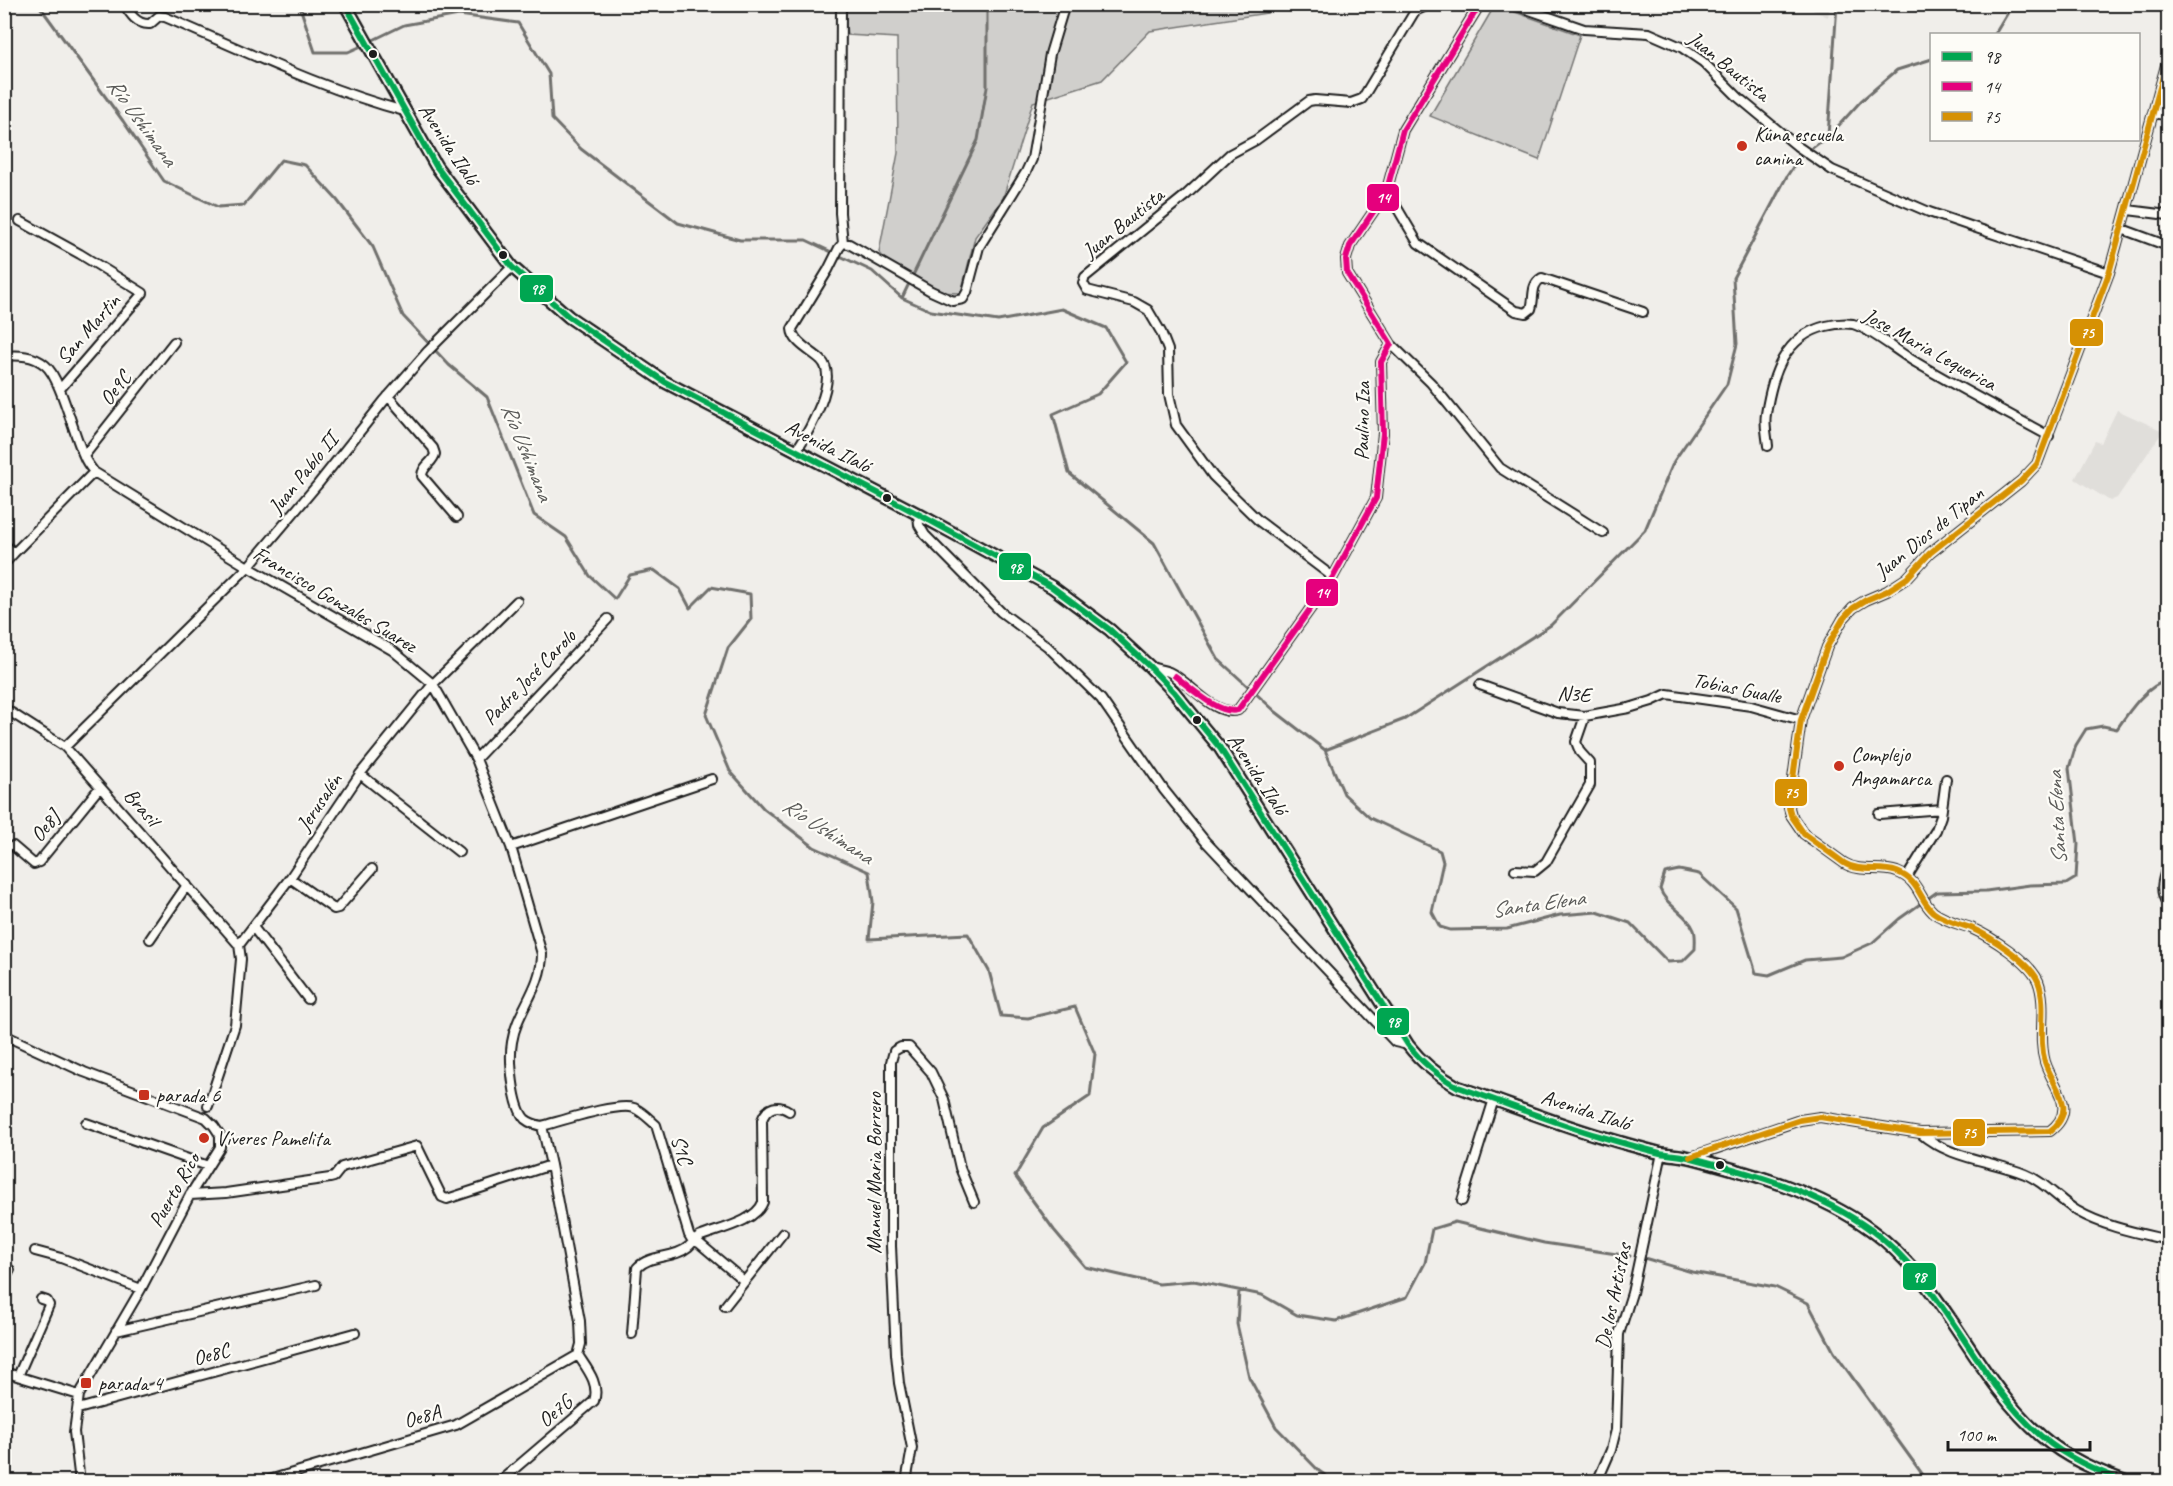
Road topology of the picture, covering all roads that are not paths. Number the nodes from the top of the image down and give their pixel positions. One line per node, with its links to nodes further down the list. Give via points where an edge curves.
1 (124, 4): 9 (street, via 141,23 150,24 159,16 165,17 316,80)
2 (345, 4): 9 (main road, Avenida Ilaló)
3 (841, 4): 17 (street)
4 (1065, 4): 17 (street, via 1044,78 1032,159 979,248 963,299 953,301 849,244)
5 (1446, 4): 39 (street, Juan Bautista, via 1415,10 1359,101 1309,101 1263,136 1230,154 1085,277 1083,283 1087,290 1134,302 1148,310 1168,350 1168,394 1176,425 1213,476 1259,521)
6 (1480, 4): 12 (street, via 1403,130)
7 (1512, 4): 20 (street, Juan Bautista, via 1584,29 1649,33 1681,47 1797,146 1832,170 1929,212)
8 (2169, 58): 10 (street, Juan Dios de Tipan)
9 (404, 111): 19 (main road, Avenida Ilaló, via 436,166)
10 (2154, 113): 11 (street); 13 (street, Juan Dios de Tipan)
11 (2169, 116)
12 (1386, 193): 21 (street, via 1418,243 1516,311 1526,313 1531,309 1534,286 1542,278); 23 (street, via 1350,246 1346,259 1347,273)
13 (2127, 210): 14 (street); 16 (street, Juan Dios de Tipan)
14 (2169, 215)
15 (20, 221): 25 (street, San Martin, via 143,293)
16 (2122, 229): 18 (street); 20 (street, Juan Dios de Tipan)
17 (841, 245): 29 (street, via 792,329 797,341 823,361 828,375 819,411)
18 (2169, 246)
19 (512, 267): 26 (street, Juan Pablo II); 29 (main road, Avenida Ilaló, via 569,317 664,382)
20 (2109, 273): 27 (street, Juan Dios de Tipan)
21 (1643, 312)
22 (174, 342): 30 (street, Oe9C)
23 (1391, 344): 34 (street, via 1431,383 1500,468); 39 (street, Paulino Iza, via 1381,362 1383,433 1376,498)
24 (4, 356): 25 (street, Francisco Gonzales Suarez, via 35,358 48,366)
25 (60, 389): 30 (street, Francisco Gonzales Suarez)
26 (388, 396): 33 (street, via 433,448 434,458 423,469 422,476); 38 (street, Juan Pablo II)
27 (2049, 436): 28 (street, Jose Maria Lequerica, via 1858,326 1843,324 1816,328 1791,344 1772,385 1766,414); 48 (street, Juan Dios de Tipan, via 2037,464 2021,481 1930,553 1898,585 1853,608 1843,619 1827,647)
28 (1768, 446)
29 (796, 451): 32 (main road, Avenida Ilaló)
30 (84, 456): 31 (street, Francisco Gonzales Suarez)
31 (94, 472): 36 (street); 38 (street, Francisco Gonzales Suarez)
32 (918, 514): 42 (main road, Avenida Ilaló, via 1052,587 1110,630); 72 (street, via 925,535 1001,612 1047,646 1101,699 1205,841 1395,1042)
33 (457, 517)
34 (1603, 532)
35 (4, 544): 36 (street)
36 (14, 553): 37 (street)
37 (4, 564)
38 (248, 567): 43 (street, Francisco Gonzales Suarez, via 392,650); 49 (street, Juan Pablo II)
39 (1333, 577): 42 (street, Paulino Iza, via 1238,710 1219,708 1170,673)
40 (517, 601): 43 (street, Jerusalén)
41 (608, 619): 50 (street, Padre José Carolo)
42 (1150, 667): 72 (main road, Avenida Ilaló, via 1220,748)
43 (434, 684): 50 (street, Francisco Gonzales Suarez); 51 (street, Jerusalén)
44 (1480, 685): 47 (street, N3E, via 1558,713)
45 (1667, 694): 47 (street, N3E, via 1629,708); 48 (street, Tobias Gualle, via 1751,706)
46 (4, 708): 49 (street, Brasil)
47 (1585, 716): 62 (street, via 1576,742 1590,763 1590,784 1546,862 1535,871)
48 (1801, 720): 63 (street, Juan Dios de Tipan, via 1789,800 1796,824 1851,867 1884,869)
49 (65, 747): 54 (street, Brasil)
50 (476, 759): 58 (street, Francisco Gonzales Suarez)
51 (360, 774): 59 (street); 64 (street, Jerusalén)
52 (712, 779): 58 (street)
53 (1946, 779): 55 (street)
54 (100, 787): 57 (street, Oe8J, via 39,862 29,862); 65 (street, Brasil)
55 (1942, 809): 56 (street); 63 (street, via 1936,830)
56 (1879, 814)
57 (13, 846)
58 (511, 847): 77 (street, Francisco Gonzales Suarez, via 542,954 542,969 512,1041 512,1070 520,1112 525,1119)
59 (459, 852)
60 (2169, 864): 66 (street, via 2162,883)
61 (372, 869): 64 (street, via 334,909)
62 (1515, 870)
63 (1906, 877): 78 (street, via 1932,910 2000,945 2037,978 2045,1060 2064,1106 2058,1125 2050,1131)
64 (290, 878): 67 (street, Jerusalén)
65 (187, 885): 68 (street); 69 (street, Brasil)
66 (2169, 905)
67 (253, 927): 69 (street, Jerusalén); 70 (street)
68 (150, 939)
69 (239, 945): 74 (street, via 235,1025)
70 (308, 999)
71 (4, 1035): 82 (street, Puerto Rico, via 84,1072 206,1118 220,1141)
72 (1408, 1045): 73 (main road, Avenida Ilaló, via 1436,1075)
73 (1494, 1099): 79 (main road, Avenida Ilaló, via 1599,1136); 84 (street)
74 (208, 1106)
75 (789, 1111): 87 (street, via 772,1107 762,1119 763,1202 758,1212)
76 (86, 1123): 82 (street)
77 (542, 1126): 81 (street); 87 (street, S1C, via 615,1107 632,1107 646,1115 656,1125)
78 (1920, 1133): 80 (street, via 1820,1117 1800,1120); 88 (street, via 1950,1152 2027,1175 2096,1220)
79 (1662, 1153): 80 (main road, Avenida Ilaló); 109 (street, De los Artistas, via 1632,1293 1619,1334 1616,1430)
80 (1690, 1157): 110 (main road, Avenida Ilaló, via 1813,1196 1874,1232 1921,1279 2010,1403 2041,1436 2098,1472)
81 (551, 1165): 83 (street, via 447,1199 442,1197 417,1146 342,1167 330,1178); 100 (street, via 580,1321)
82 (208, 1166): 83 (street, Puerto Rico)
83 (190, 1195): 94 (street, Puerto Rico)
84 (1462, 1201)
85 (974, 1202): 108 (street, Manuel Maria Borrero, via 935,1081 913,1049 897,1049 891,1062 891,1246 899,1383 912,1448)
86 (783, 1233): 92 (street)
87 (692, 1240): 92 (street); 99 (street, via 688,1247 637,1268)
88 (2169, 1240)
89 (35, 1251): 94 (street)
90 (10, 1269): 91 (street)
91 (4, 1280)
92 (743, 1280): 96 (street)
93 (316, 1285): 97 (street)
94 (141, 1289): 97 (street, Puerto Rico)
95 (41, 1299): 102 (street, via 49,1305)
96 (725, 1306)
97 (116, 1331): 103 (street, Puerto Rico)
98 (355, 1333): 104 (street, Oe8C)
99 (632, 1334)
100 (578, 1355): 106 (street, Oe8A, via 456,1425); 107 (street, Oe7G, via 595,1384 594,1401)
101 (4, 1372): 102 (street)
102 (18, 1376): 103 (street)
103 (79, 1395): 104 (street, Puerto Rico)
104 (78, 1409): 105 (street, Puerto Rico, via 74,1432)
105 (80, 1482)
106 (262, 1482)
107 (499, 1482)
108 (906, 1482)
109 (1597, 1482)
110 (2128, 1482)

